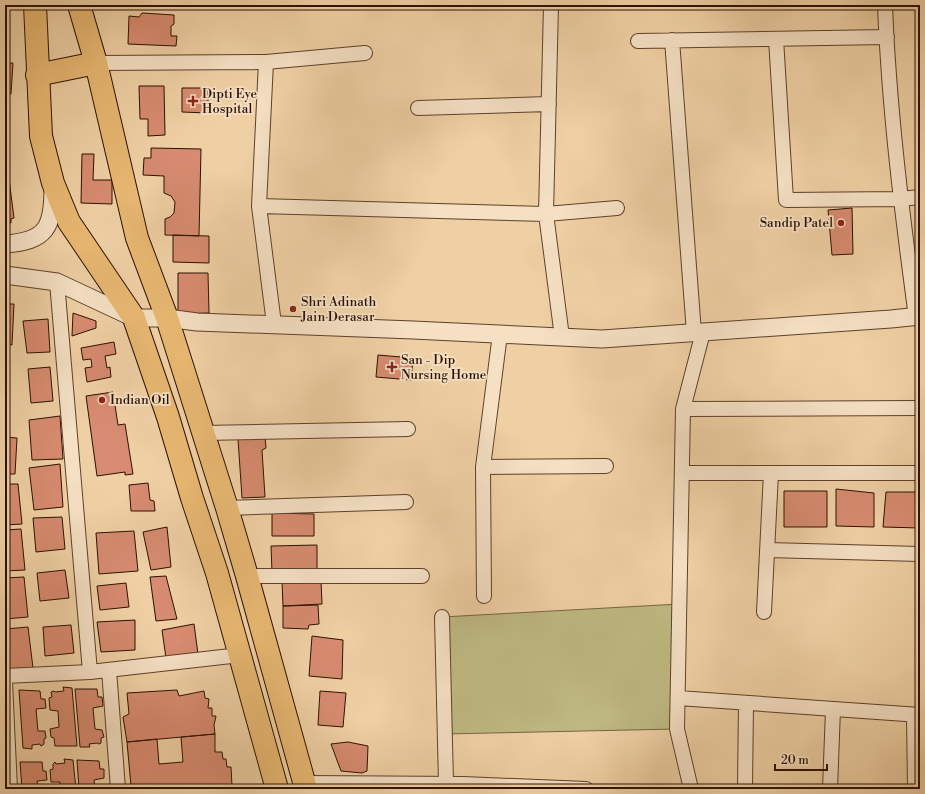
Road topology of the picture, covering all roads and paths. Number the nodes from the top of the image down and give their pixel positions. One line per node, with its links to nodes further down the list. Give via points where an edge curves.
1 (35, 5): 12 (highway)
2 (79, 5): 11 (highway)
3 (551, 5): 13 (street)
4 (885, 5): 5 (street)
5 (887, 37): 6 (street); 17 (street)
6 (776, 38): 7 (street); 17 (street, via 786,200)
7 (672, 40): 8 (street); 28 (street)
8 (638, 41)
9 (365, 53): 10 (street)
10 (266, 62): 11 (street); 18 (street)
11 (96, 63): 12 (highway); 26 (highway, via 137,238)
12 (37, 75): 15 (highway, via 41,136)
13 (549, 104): 14 (street); 20 (street)
14 (418, 108)
15 (53, 183): 21 (street, via 52,216 47,228 37,236); 25 (highway, via 69,222)
16 (920, 197): 17 (street)
17 (900, 199): 24 (street)
18 (259, 206): 20 (street); 27 (street)
19 (617, 208): 20 (street)
20 (546, 214): 30 (street)
21 (5, 244)
22 (5, 274): 23 (street)
23 (57, 282): 25 (street); 51 (street)
24 (918, 316): 28 (street)
25 (134, 318): 26 (street); 49 (highway, via 168,417)
26 (167, 318): 27 (street, via 197,322); 34 (highway)
27 (274, 324): 29 (street)
28 (699, 333): 30 (street, via 602,339); 32 (street)
29 (500, 334): 30 (street); 36 (street)
30 (562, 337)
31 (920, 408): 32 (street)
32 (684, 409): 39 (street)
33 (408, 429): 34 (street)
34 (203, 433): 41 (highway)
35 (606, 466): 36 (street)
36 (483, 467): 46 (street)
37 (771, 473): 38 (street); 39 (street); 42 (street)
38 (920, 473)
39 (682, 474): 54 (street)
40 (406, 502): 41 (street)
41 (227, 508): 44 (highway)
42 (768, 550): 43 (street); 47 (street)
43 (920, 554)
44 (247, 576): 45 (street); 59 (highway)
45 (422, 576)
46 (484, 596)
47 (764, 612)
48 (442, 617): 58 (street)
49 (240, 654): 50 (street); 64 (highway)
50 (109, 670): 51 (street); 63 (street)
51 (90, 672): 52 (street)
52 (5, 676)
53 (5, 682): 62 (street)
54 (678, 698): 55 (street); 66 (street, via 677,729)
55 (746, 703): 56 (street); 67 (street)
56 (833, 709): 57 (street); 68 (street)
57 (917, 715): 69 (street)
58 (446, 784): 59 (street); 60 (street)
59 (305, 786)
60 (463, 787): 61 (street)
61 (546, 788): 65 (street)
62 (10, 789)
63 (118, 789)
64 (277, 789)
65 (586, 789)
66 (691, 789)
67 (745, 789)
68 (830, 789)
69 (915, 789)

